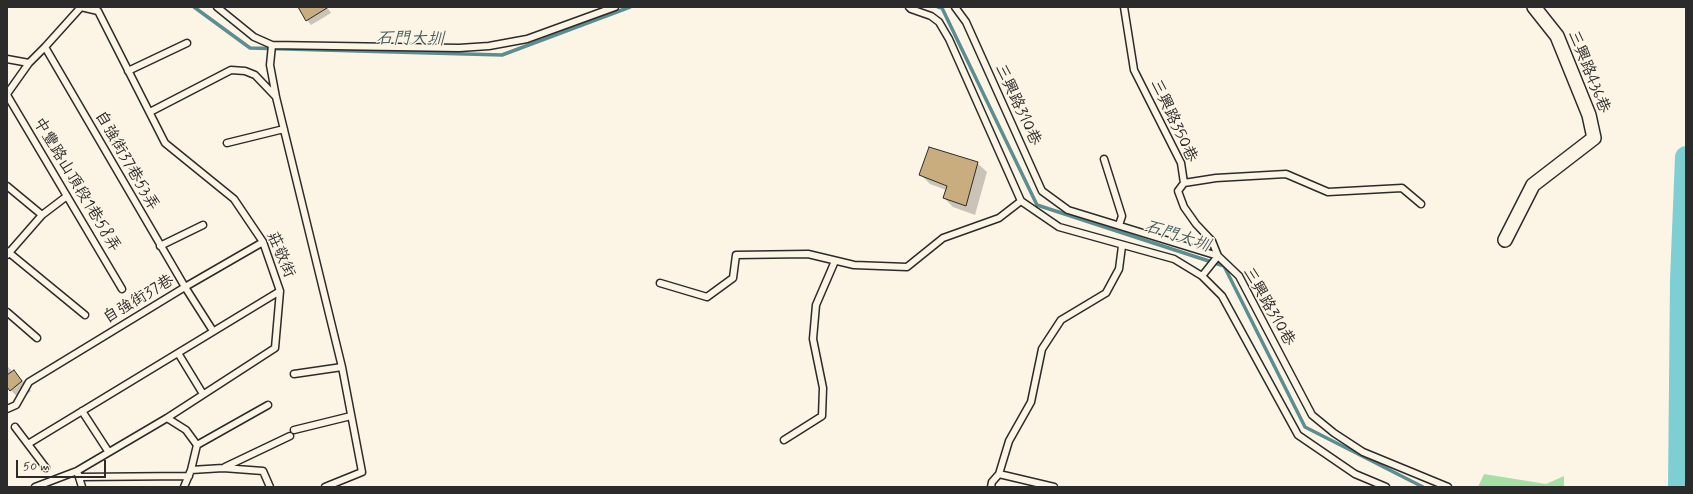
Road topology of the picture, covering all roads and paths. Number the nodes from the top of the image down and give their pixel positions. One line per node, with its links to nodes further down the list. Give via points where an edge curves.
1 (81, 7): 9 (lane); 13 (lane, 莊敬街, via 98,11)
2 (217, 7): 10 (lane)
3 (615, 7): 10 (lane, via 528,39 489,46)
4 (909, 7): 23 (lane, via 939,22 949,39)
5 (955, 7): 27 (lane, 三興路310巷, via 966,22 1042,191 1068,210)
6 (1124, 7): 20 (lane, 三興路350巷, via 1134,70 1181,163)
7 (1534, 7): 28 (street, 三興路436巷, via 1557,36 1589,115 1594,138 1533,185)
8 (187, 43): 13 (lane)
9 (45, 47): 12 (lane); 30 (lane, 自強街37巷53弄)
10 (271, 48): 15 (lane, via 270,65)
11 (7, 59): 12 (lane)
12 (29, 63): 14 (lane)
13 (128, 71): 16 (lane, 莊敬街)
14 (7, 94): 22 (lane, 中豐路山頂段1巷58弄)
15 (276, 97): 16 (lane, via 255,75 231,70); 17 (lane)
16 (150, 112): 29 (lane, 莊敬街, via 165,143 234,199)
17 (284, 129): 18 (lane); 45 (lane)
18 (227, 143)
19 (1104, 159): 27 (lane, via 1122,216)
20 (1184, 183): 24 (lane, via 1216,178 1286,174 1328,192 1402,188); 33 (lane, 三興路350巷, via 1178,191 1184,207 1212,241)
21 (7, 186): 25 (lane)
22 (67, 196): 25 (lane); 38 (lane, 中豐路山頂段1巷58弄)
23 (1021, 201): 31 (lane, via 1059,227); 34 (lane, via 999,218 943,238 907,267 854,265)
24 (1421, 204)
25 (42, 214): 32 (lane)
26 (202, 225): 30 (lane)
27 (1119, 225): 33 (lane, 三興路310巷)
28 (1505, 240)
29 (263, 242): 37 (lane, 自強街37巷); 39 (lane, 莊敬街)
30 (160, 246): 37 (lane, 自強街37巷53弄)
31 (1122, 246): 35 (lane, via 1174,259); 64 (lane, via 1119,269 1106,293 1061,320 1042,348 1031,402 1009,441)
32 (8, 253): 41 (lane)
33 (1217, 258): 35 (lane); 73 (lane, 三興路310巷, via 1239,276 1312,415 1363,452)
34 (835, 261): 36 (lane, via 808,254 736,255 733,278 707,297); 56 (lane, via 816,305 813,339 822,388 822,416)
35 (1204, 274): 72 (lane, via 1222,296 1298,435 1355,474)
36 (660, 283)
37 (185, 287): 42 (lane, 自強街37巷53弄); 49 (lane, 自強街37巷, via 29,382 16,405)
38 (122, 289)
39 (280, 291): 42 (lane); 47 (lane, 莊敬街, via 275,348)
40 (7, 312): 43 (lane)
41 (85, 315)
42 (213, 331): 44 (lane)
43 (37, 338)
44 (178, 353): 47 (lane); 50 (lane)
45 (342, 367): 46 (lane); 51 (lane)
46 (294, 374)
47 (203, 394): 52 (lane, 莊敬街)
48 (268, 405): 58 (lane)
49 (7, 410)
50 (82, 411): 57 (lane); 59 (lane)
51 (351, 416): 54 (lane); 69 (lane, via 362,472)
52 (167, 418): 58 (lane, via 186,430); 59 (lane, 莊敬街)
53 (15, 427): 57 (lane)
54 (294, 430)
55 (290, 436): 61 (lane)
56 (784, 440)
57 (28, 444): 60 (lane)
58 (197, 445): 62 (lane)
59 (108, 451): 63 (lane, 莊敬街)
60 (46, 468)
61 (223, 468): 62 (lane); 68 (lane, via 263,471)
62 (190, 473): 63 (lane); 67 (lane)
63 (78, 474): 65 (lane); 66 (lane)
64 (999, 474): 70 (lane); 71 (lane)
65 (35, 487)
66 (82, 487)
67 (184, 487)
68 (270, 487)
69 (325, 487)
70 (991, 487)
71 (1054, 487)
72 (1386, 487)
73 (1448, 487)

